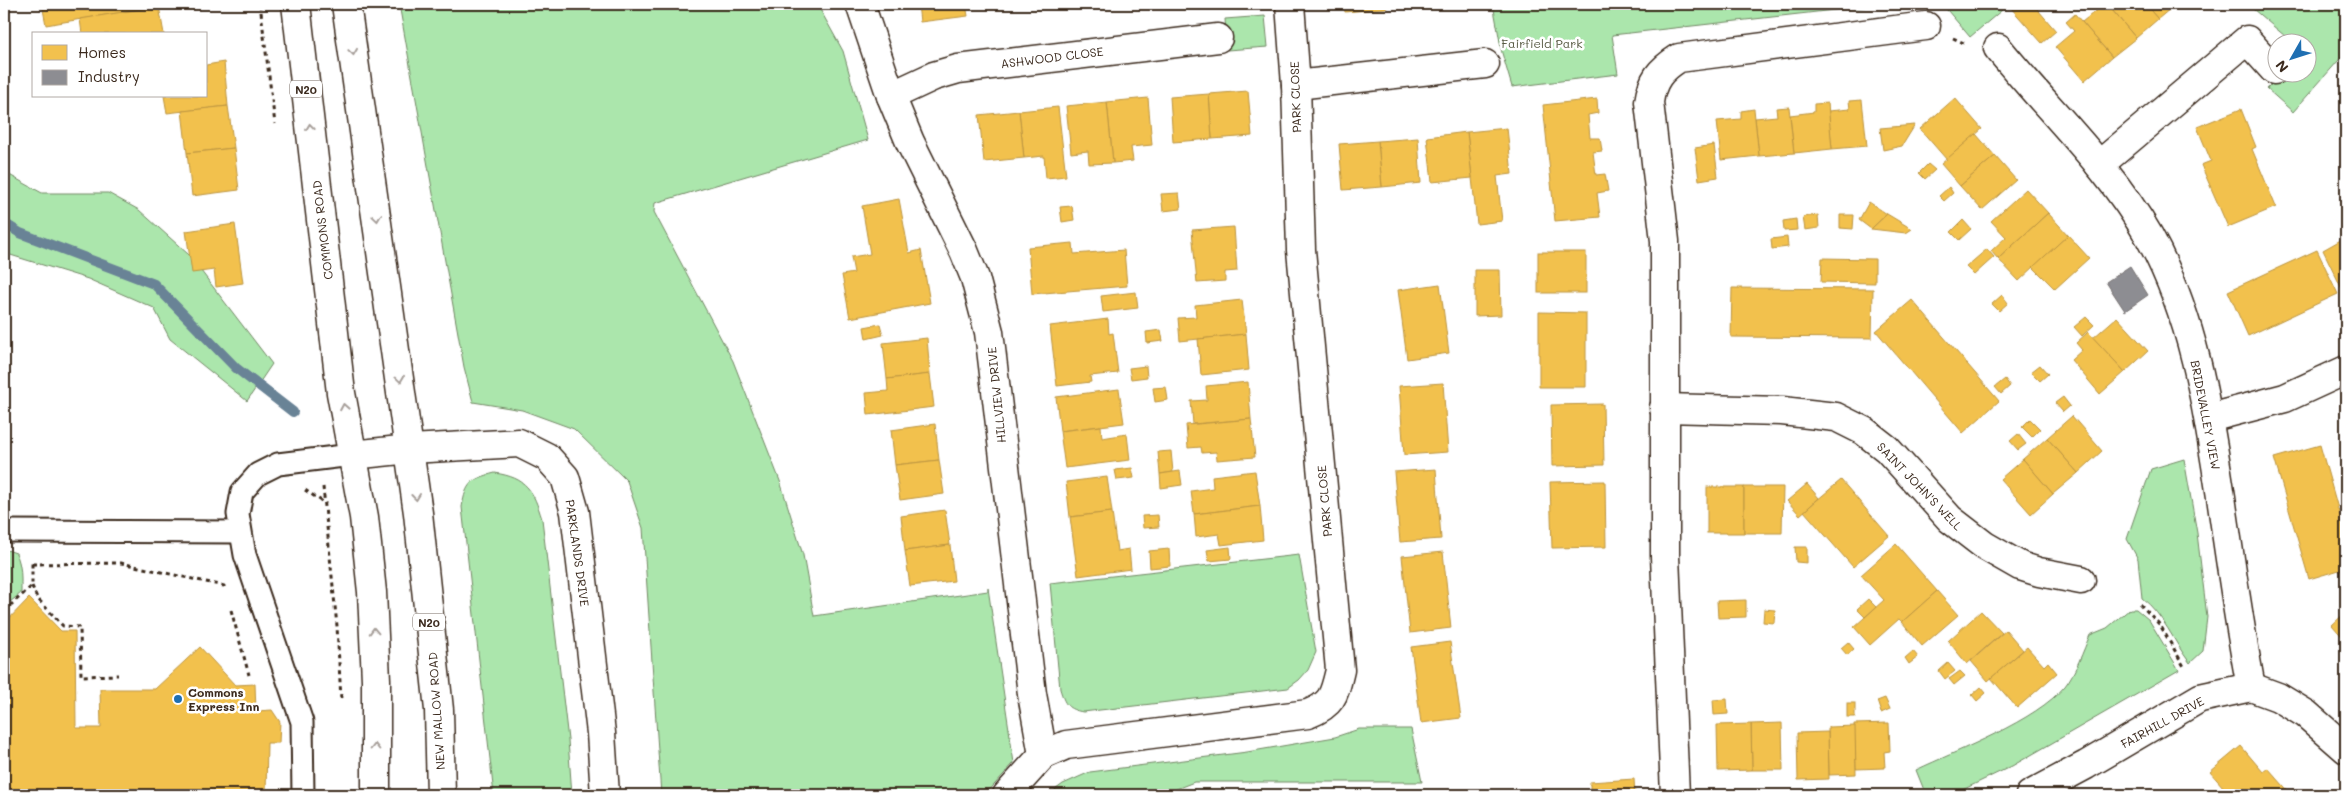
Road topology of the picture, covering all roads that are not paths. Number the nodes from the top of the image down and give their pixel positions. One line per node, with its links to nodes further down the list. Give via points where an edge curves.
1 (296, 4): 17 (main road, COMMONS ROAD / N20, one-way to 1, via 341,393)
2 (346, 4): 16 (main road, N20, one-way to 16)
3 (860, 4): 11 (main road, HILLVIEW DRIVE)
4 (1290, 4): 10 (main road, PARK CLOSE)
5 (1926, 26): 14 (main road, via 1679,58 1657,75 1649,102 1665,241)
6 (1218, 38): 11 (main road, ASHWOOD CLOSE, via 958,69 934,76)
7 (1998, 48): 12 (main road, BRIDEVALLEY VIEW)
8 (2268, 63): 12 (main road, via 2247,40)
9 (1485, 64): 10 (main road)
10 (1296, 85): 23 (main road, PARK CLOSE, via 1301,250 1340,670 1334,696 1324,708 1308,714 1066,745)
11 (892, 96): 23 (main road, HILLVIEW DRIVE, via 910,142 975,278 988,332 1032,694)
12 (2099, 165): 15 (main road, BRIDEVALLEY VIEW, via 2125,198 2168,273 2184,313)
13 (2346, 370): 15 (main road, via 2285,398)
14 (1664, 408): 20 (main road, SAINT JOHN'S WELL, via 1836,417 1864,431 1887,448 1945,514 1985,546 2020,566); 29 (main road, via 1665,556)
15 (2209, 418): 21 (main road, BRIDEVALLEY VIEW)
16 (410, 449): 17 (main road, PARKLANDS DRIVE); 26 (main road, NEW MALLOW ROAD / N20, one-way to 26, via 438,710); 27 (main road, PARKLANDS DRIVE, via 519,443 546,457 565,477 576,522 601,733)
17 (352, 455): 19 (lane, via 278,464 258,474 242,492 238,514); 25 (main road, N20, one-way to 17, via 372,592 364,517)
18 (4, 531): 19 (lane)
19 (240, 532): 24 (lane, via 302,722)
20 (2082, 580)
21 (2251, 687): 22 (main road, via 2278,697 2306,714); 30 (main road, FAIRHILL DRIVE, via 2200,698 2086,766)
22 (2346, 749)
23 (1043, 755): 28 (main road)
24 (303, 795)
25 (376, 795)
26 (441, 795)
27 (605, 795)
28 (1007, 795)
29 (1675, 795)
30 (2030, 795)

